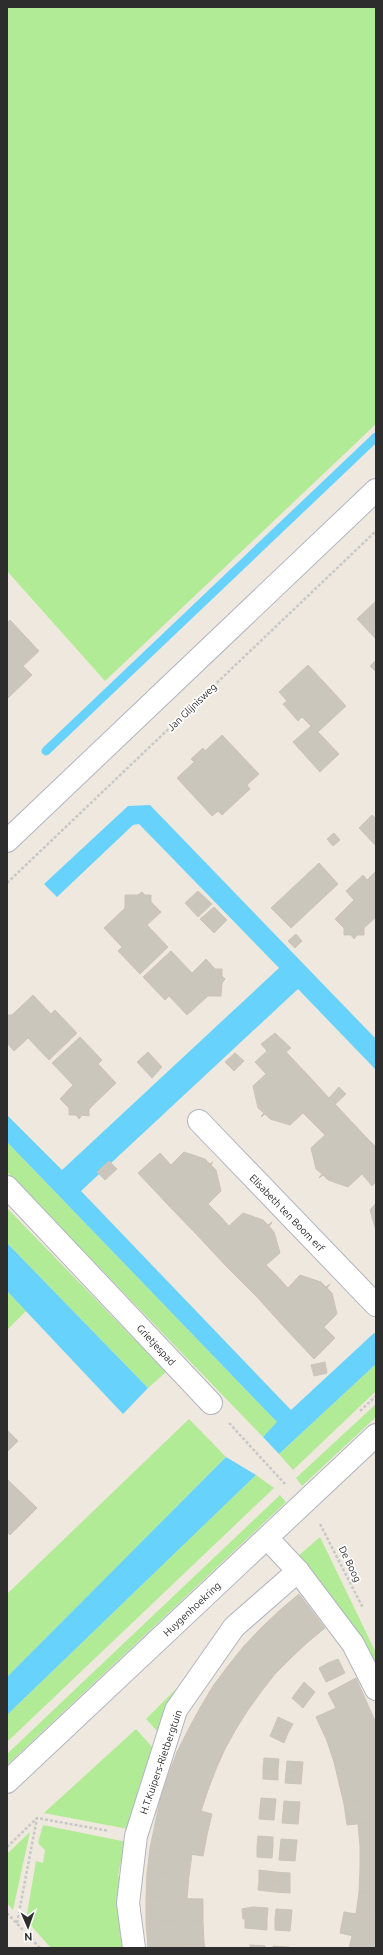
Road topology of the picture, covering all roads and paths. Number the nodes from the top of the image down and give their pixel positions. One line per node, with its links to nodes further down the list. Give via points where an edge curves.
1 (376, 490): 3 (street)
2 (376, 531): 4 (path, Jan Glijnisweg)
3 (7, 841)
4 (7, 883)
5 (199, 1121): 7 (street, Elisabeth ten Boom erf)
6 (7, 1187): 8 (street, Grietjespad)
7 (376, 1305)
8 (211, 1403): 10 (path)
9 (374, 1442): 10 (street, Huygenhoekring)
10 (303, 1504): 11 (street, Huygenhoekring); 13 (path, De Boog, via 324,1528)
11 (267, 1538): 12 (street); 15 (street, Huygenhoekring)
12 (298, 1571): 14 (street, via 353,1644); 17 (street, H.T.Kuipers-Rietbergtuin, via 234,1627 176,1710)
13 (366, 1614)
14 (376, 1690)
15 (7, 1782)
16 (37, 1818): 17 (path); 18 (path); 20 (path)
17 (136, 1836): 22 (street, H.T.Kuipers-Rietbergtuin, via 128,1903)
18 (7, 1847)
19 (7, 1913): 20 (path)
20 (17, 1923): 21 (path)
21 (40, 1948)
22 (134, 1948)

